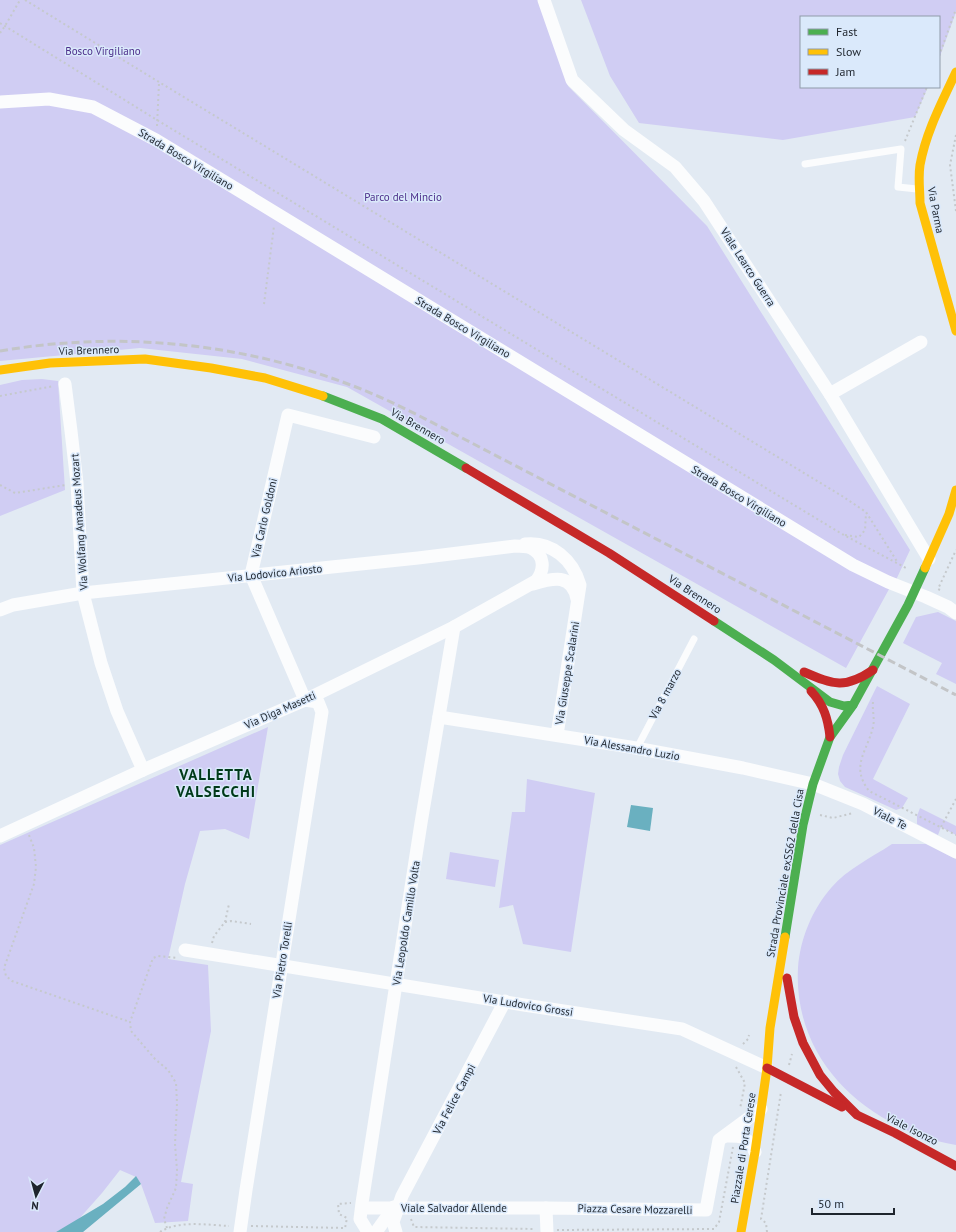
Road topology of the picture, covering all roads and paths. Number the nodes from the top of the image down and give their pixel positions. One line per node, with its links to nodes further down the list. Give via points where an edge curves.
1 (20, 0): 6 (path)
2 (25, 0): 10 (path)
3 (544, 0): 26 (street, Viale Learco Guerra, via 572,80 624,130 675,167 704,201)
4 (956, 9): 8 (path)
5 (0, 23): 6 (path)
6 (5, 26): 7 (path); 13 (path)
7 (0, 33)
8 (940, 53)
9 (956, 72): 18 (main road, Via Parma, via 924,149)
10 (159, 82): 13 (path); 32 (path)
11 (927, 88): 16 (path)
12 (0, 102): 15 (street, Strada Bosco Virgiliano, via 49,98 93,107)
13 (157, 120): 15 (path); 33 (path)
14 (956, 135): 19 (path, via 950,165)
15 (156, 140): 20 (street, Strada Bosco Virgiliano)
16 (902, 149): 17 (lane); 18 (lane, via 898,187)
17 (805, 164)
18 (919, 189): 22 (main road, Via Parma, via 920,203)
19 (956, 211)
20 (276, 213): 21 (path); 40 (street, Strada Bosco Virgiliano, via 853,565)
21 (264, 304)
22 (956, 331)
23 (921, 342): 26 (street)
24 (0, 370): 48 (main road, Via Brennero, via 50,363 145,360 265,378 314,392 382,419 609,553)
25 (65, 384): 27 (path); 29 (street, Via Wolfang Amadeus Mozart)
26 (830, 394): 36 (street, Viale Learco Guerra)
27 (0, 396)
28 (374, 437): 38 (street, Via Carlo Goldoni, via 288,415)
29 (77, 483): 30 (path, via 15,493); 42 (street, Via Wolfang Amadeus Mozart)
30 (0, 486)
31 (956, 490): 36 (main road, via 949,514)
32 (866, 512): 33 (path, via 865,530 859,537); 33 (path, via 899,564)
33 (842, 534)
34 (515, 546): 37 (street, Via Lodovico Ariosto, via 526,546 537,552); 38 (street, Via Lodovico Ariosto); 44 (street, via 541,544 564,556 574,569 580,585)
35 (956, 550): 41 (path, via 938,589)
36 (928, 559): 40 (main road)
37 (542, 564): 39 (street, Via Diga Masetti, via 540,576)
38 (251, 575): 42 (street, Via Lodovico Ariosto); 52 (street)
39 (531, 585): 44 (street, via 550,578 565,580 575,591); 46 (street, Via Diga Masetti)
40 (914, 592): 45 (street, Strada Bosco Virgiliano); 49 (main road)
41 (945, 592)
42 (83, 593): 43 (street, Via Lodovico Ariosto, via 13,605); 60 (street, Via Wolfang Amadeus Mozart, via 101,663 117,711)
43 (0, 610)
44 (576, 611): 57 (street, Via Giuseppe Scalarini)
45 (956, 612)
46 (454, 627): 52 (street, Via Diga Masetti); 55 (street, Via Leopoldo Camillo Volta)
47 (694, 639): 59 (lane, Via 8 marzo)
48 (774, 660): 50 (main road, Via Brennero); 54 (main road, Via Brennero, via 830,702 844,706); 58 (main road, Via Brennero, via 811,691 820,702 826,713)
49 (873, 670): 50 (main road, Via Brennero, via 859,680 847,684); 54 (main road)
50 (832, 684): 51 (main road, Via Brennero)
51 (840, 690)
52 (306, 700): 60 (street, Via Diga Masetti); 76 (street, Via Pietro Torelli, via 318,702 322,712)
53 (874, 700): 66 (path, via 874,725 861,761 860,772 863,782 869,791)
54 (850, 702): 56 (main road); 58 (main road, Strada Provinciale exSS62 della Cisa)
55 (439, 717): 57 (street, Via Alessandro Luzio); 78 (street, Via Leopoldo Camillo Volta)
56 (842, 735)
57 (557, 736): 59 (street, Via Alessandro Luzio)
58 (830, 737): 61 (main road, Strada Provinciale exSS62 della Cisa)
59 (637, 748): 61 (street, Via Alessandro Luzio, via 743,768)
60 (143, 770): 65 (street, Via Diga Masetti)
61 (820, 787): 63 (main road, Strada Provinciale exSS62 della Cisa); 69 (street, Viale Te, via 863,804)
62 (956, 799): 66 (path)
63 (806, 812): 64 (path, via 833,818); 86 (main road, Strada Provinciale exSS62 della Cisa, via 770,1028)
64 (858, 812)
65 (26, 824): 68 (street, Via Diga Masetti); 80 (path, via 34,848 34,884 4,968 6,976 12,982)
66 (941, 827): 67 (path)
67 (956, 835)
68 (0, 836)
69 (956, 852)
70 (229, 904): 71 (path)
71 (225, 922): 72 (path); 74 (path, via 214,936)
72 (251, 924)
73 (794, 941): 77 (main road, Strada Provinciale exSS62 della Cisa)
74 (211, 954): 75 (street, Via Ludovico Grossi); 76 (street, Via Ludovico Grossi)
75 (183, 955): 80 (path, via 153,958)
76 (281, 966): 78 (street, Via Ludovico Grossi); 97 (street, Via Pietro Torelli)
77 (787, 978): 86 (main road, Strada Provinciale exSS62 della Cisa); 89 (main road, Viale Isonzo, via 794,1017 803,1043 820,1075)
78 (396, 984): 79 (street, Via Ludovico Grossi); 95 (street, Via Leopoldo Camillo Volta)
79 (505, 1001): 86 (street, Via Ludovico Grossi, via 682,1029); 93 (street, Via Felice Campi)
80 (130, 1022): 96 (path, via 131,1032 168,1070 176,1083 176,1188 164,1219)
81 (749, 1035): 82 (path, via 746,1042)
82 (740, 1045)
83 (790, 1048): 85 (path, via 792,1054)
84 (734, 1065): 90 (path, via 745,1083)
85 (789, 1066)
86 (767, 1068): 88 (main road, Piazzale di Porta Cerese); 89 (main road, Viale Isonzo)
87 (781, 1088): 106 (path, via 761,1219 766,1223)
88 (761, 1109): 90 (street, Piazza Cesare Mozzarelli); 91 (main road, Piazzale di Porta Cerese)
89 (857, 1115): 92 (main road, Viale Isonzo)
90 (732, 1133): 91 (street, via 745,1138); 94 (street, Piazza Cesare Mozzarelli, via 719,1140 706,1210); 98 (path, via 719,1222)
91 (755, 1152): 105 (main road, Piazzale di Porta Cerese)
92 (956, 1166)
93 (401, 1205): 94 (street, Viale Salvador Allende); 95 (street, Viale Salvador Allende); 99 (path, via 414,1227); 103 (street, Via Felice Campi); 104 (street, Via Felice Campi, via 393,1222)
94 (552, 1208): 99 (street)
95 (361, 1210): 97 (path, via 338,1204 339,1214 347,1218 345,1228); 101 (street, Via Leopoldo Camillo Volta, via 358,1229); 102 (street)
96 (166, 1228): 97 (path, via 184,1225); 100 (path)
97 (240, 1229)
98 (714, 1230): 99 (path)
99 (547, 1231)
100 (160, 1232)
101 (355, 1232)
102 (368, 1232)
103 (376, 1232)
104 (396, 1232)
105 (741, 1232)
106 (767, 1232)

